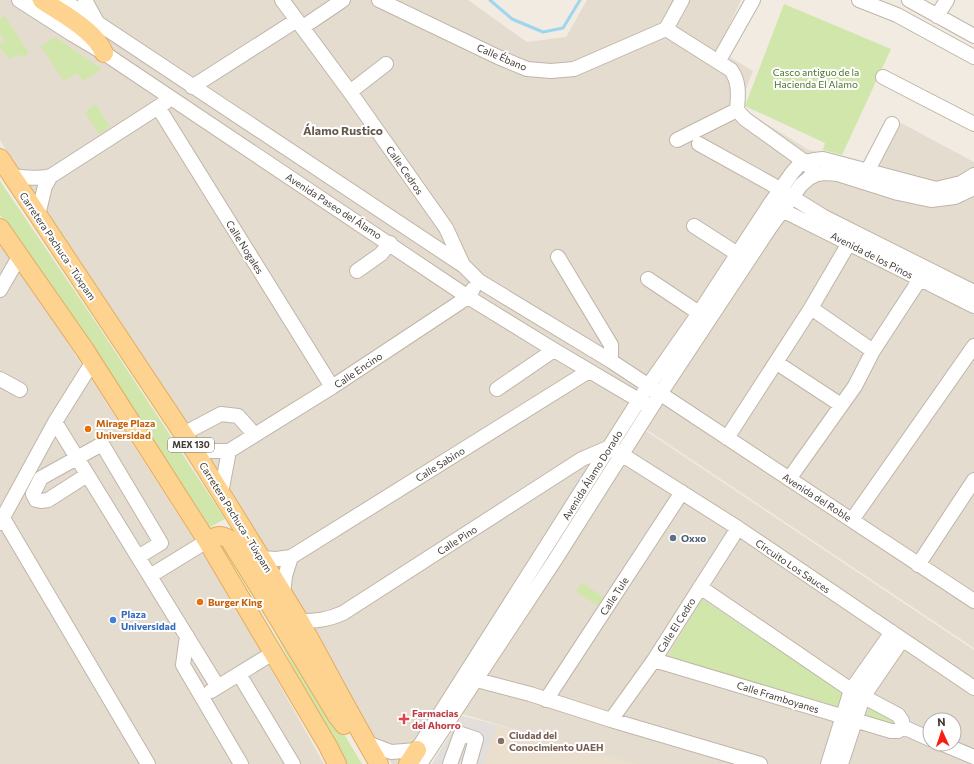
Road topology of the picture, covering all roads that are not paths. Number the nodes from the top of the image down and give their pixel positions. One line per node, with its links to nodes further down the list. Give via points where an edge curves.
1 (19, 0): 18 (street, Avenida Paseo del Álamo)
2 (42, 0): 15 (main road)
3 (63, 0): 15 (street, Avenida Paseo del Álamo)
4 (85, 0): 15 (street)
5 (282, 0): 14 (street, Calle Cedros)
6 (343, 0): 14 (street)
7 (379, 0): 16 (street, Calle Ébano, via 527,69 574,69)
8 (682, 0): 16 (street)
9 (753, 0): 20 (street)
10 (859, 0): 19 (street, via 897,15)
11 (909, 0): 13 (street)
12 (947, 0): 13 (street)
13 (937, 16): 17 (street)
14 (300, 24): 23 (street); 24 (street, Calle Cedros)
15 (93, 27): 18 (main road, via 96,39); 23 (street, Avenida Paseo del Álamo)
16 (666, 29): 20 (street)
17 (974, 36)
18 (104, 52): 25 (street, Avenida Paseo del Álamo)
19 (974, 57)
20 (718, 62): 27 (street, via 731,70 736,77)
21 (386, 64): 24 (street)
22 (883, 77): 29 (street)
23 (192, 87): 52 (street, Avenida Paseo del Álamo)
24 (350, 92): 52 (street, Calle Cedros, via 446,228)
25 (172, 99): 26 (street); 46 (street, Avenida Paseo del Álamo)
26 (158, 107): 38 (street); 72 (street, Calle Nogales)
27 (737, 110): 30 (street); 33 (street, via 745,119)
28 (892, 124): 34 (street)
29 (974, 124)
30 (677, 140)
31 (699, 144): 40 (street, Avenida de los Pinos)
32 (0, 158): 37 (main road, Carretera Pachuca - Túxpam / MEX 130)
33 (805, 162): 34 (street, via 823,159); 35 (street); 40 (street, Avenida Álamo Dorado, via 792,173)
34 (868, 172): 41 (street)
35 (817, 174): 40 (street, Avenida Álamo Dorado); 41 (street, via 838,174 898,192)
36 (974, 175): 41 (street)
37 (12, 176): 38 (street); 43 (main road, Carretera Pachuca - Túxpam / MEX 130)
38 (51, 176): 43 (street, via 45,186)
39 (974, 188): 41 (street, via 955,196)
40 (785, 193): 42 (street, Avenida Álamo Dorado); 50 (street, Avenida de los Pinos)
41 (933, 194)
42 (776, 207): 47 (street, Avenida de los Pinos); 48 (street, Avenida Álamo Dorado); 75 (street, Avenida Álamo Dorado)
43 (38, 215): 81 (main road, Carretera Pachuca - Túxpam / MEX 130)
44 (694, 226): 48 (street)
45 (0, 228): 51 (main road)
46 (390, 243): 53 (street, via 381,254); 59 (street, Avenida Paseo del Álamo)
47 (849, 243): 50 (street, Avenida de los Pinos); 61 (street)
48 (736, 253): 62 (street, Avenida Álamo Dorado)
49 (558, 256): 66 (street, via 611,344)
50 (888, 256): 55 (street, Avenida de los Pinos); 58 (street, Avenida de los Pinos)
51 (19, 257): 57 (street); 67 (main road)
52 (464, 266): 56 (street, Avenida Paseo del Álamo)
53 (357, 271)
54 (648, 279): 62 (street)
55 (920, 279): 60 (street, Avenida de los Pinos); 65 (street)
56 (479, 281): 59 (street, Calle Encino); 66 (street, Avenida Paseo del Álamo)
57 (0, 290)
58 (974, 292)
59 (468, 297): 64 (street, Avenida Paseo del Álamo); 72 (street, Calle Encino)
60 (974, 306)
61 (811, 308): 65 (street); 68 (street)
62 (699, 312): 71 (street, Avenida Álamo Dorado)
63 (974, 346): 90 (street)
64 (554, 350): 69 (street, Avenida Paseo del Álamo); 73 (street)
65 (873, 351): 77 (street, via 855,386)
66 (611, 362): 71 (street, Avenida Paseo del Álamo)
67 (92, 363): 78 (street); 93 (main road)
68 (777, 363): 77 (street); 80 (street)
69 (590, 371): 76 (street, Avenida Paseo del Álamo); 96 (street, Calle Sabino)
70 (0, 379): 74 (street)
71 (648, 386): 75 (street, Avenida Paseo del Álamo); 76 (street, Avenida Álamo Dorado)
72 (332, 387): 79 (street, Calle Encino)
73 (497, 389)
74 (20, 390)
75 (660, 394): 76 (street, Avenida Álamo Dorado); 80 (street, Avenida del Roble)
76 (646, 404): 82 (street, Avenida Álamo Dorado)
77 (841, 405): 86 (street)
78 (55, 422): 84 (street); 91 (street)
79 (255, 435): 81 (street, via 238,416 221,414); 83 (street, Calle Encino)
80 (727, 438): 86 (street, Avenida del Roble)
81 (188, 440): 83 (street, via 209,451); 89 (main road, Carretera Pachuca - Túxpam / MEX 130)
82 (616, 450): 88 (street, Circuito Los Sauces); 94 (street, Avenida Álamo Dorado); 98 (street, Avenida Álamo Dorado); 104 (street, Calle Pino, via 582,459 343,613 330,619)
83 (228, 451): 89 (street)
84 (77, 457): 85 (street); 85 (street, via 41,478 33,494 36,500 48,500); 95 (street, via 102,444 161,543)
85 (87, 475): 95 (street)
86 (789, 479): 90 (street, Avenida del Roble)
87 (973, 483): 99 (street)
88 (682, 492): 92 (street, Circuito Los Sauces); 115 (street, Calle Tule)
89 (221, 493): 97 (main road, Carretera Pachuca - Túxpam / MEX 130)
90 (852, 520): 99 (street, Avenida del Roble)
91 (2, 521): 124 (street)
92 (738, 528): 101 (street, Calle El Cedro); 106 (street, Circuito Los Sauces)
93 (207, 541): 100 (street); 107 (main road); 120 (main road, via 223,536 229,539 337,716 349,730)
94 (543, 553): 98 (street); 110 (street, Avenida Álamo Dorado)
95 (138, 557): 100 (street)
96 (291, 557): 97 (street, Calle Sabino); 102 (street)
97 (261, 558): 102 (main road, Carretera Pachuca - Túxpam / MEX 130)
98 (555, 560): 110 (street, Avenida Álamo Dorado)
99 (918, 565): 103 (street, Avenida del Roble)
100 (150, 576): 105 (street)
101 (700, 587): 108 (street, Calle El Cedro); 113 (street)
102 (283, 595): 104 (main road, Carretera Pachuca - Túxpam / MEX 130)
103 (974, 601)
104 (299, 621): 120 (main road, Carretera Pachuca - Túxpam / MEX 130)
105 (187, 636): 111 (street); 114 (street, via 183,665)
106 (897, 636): 112 (street, Circuito Los Sauces); 113 (street)
107 (273, 654): 109 (street); 127 (main road)
108 (654, 660): 116 (street, Calle Framboyanes); 117 (street, Calle El Cedro)
109 (239, 674): 111 (street); 126 (street)
110 (470, 678): 115 (street); 123 (street, Avenida Álamo Dorado)
111 (218, 687): 114 (street)
112 (974, 688)
113 (857, 694): 116 (street); 118 (street, via 898,715)
114 (202, 697): 125 (street)
115 (546, 700): 117 (street)
116 (849, 719): 118 (street, Calle Framboyanes, via 891,731 898,731); 132 (street); 133 (street)
117 (611, 720): 131 (street)
118 (903, 727): 119 (street, Calle Framboyanes)
119 (922, 735)
120 (365, 742): 123 (street, Avenida Álamo Dorado); 128 (main road, Carretera Pachuca - Túxpam / MEX 130)
121 (962, 751): 122 (street)
122 (974, 756)
123 (415, 759)
124 (148, 764)
125 (241, 764)
126 (293, 764)
127 (337, 764)
128 (379, 764)
129 (450, 764): 130 (street, via 461,734 476,739)
130 (470, 764)
131 (760, 764)
132 (828, 764)
133 (841, 764)

